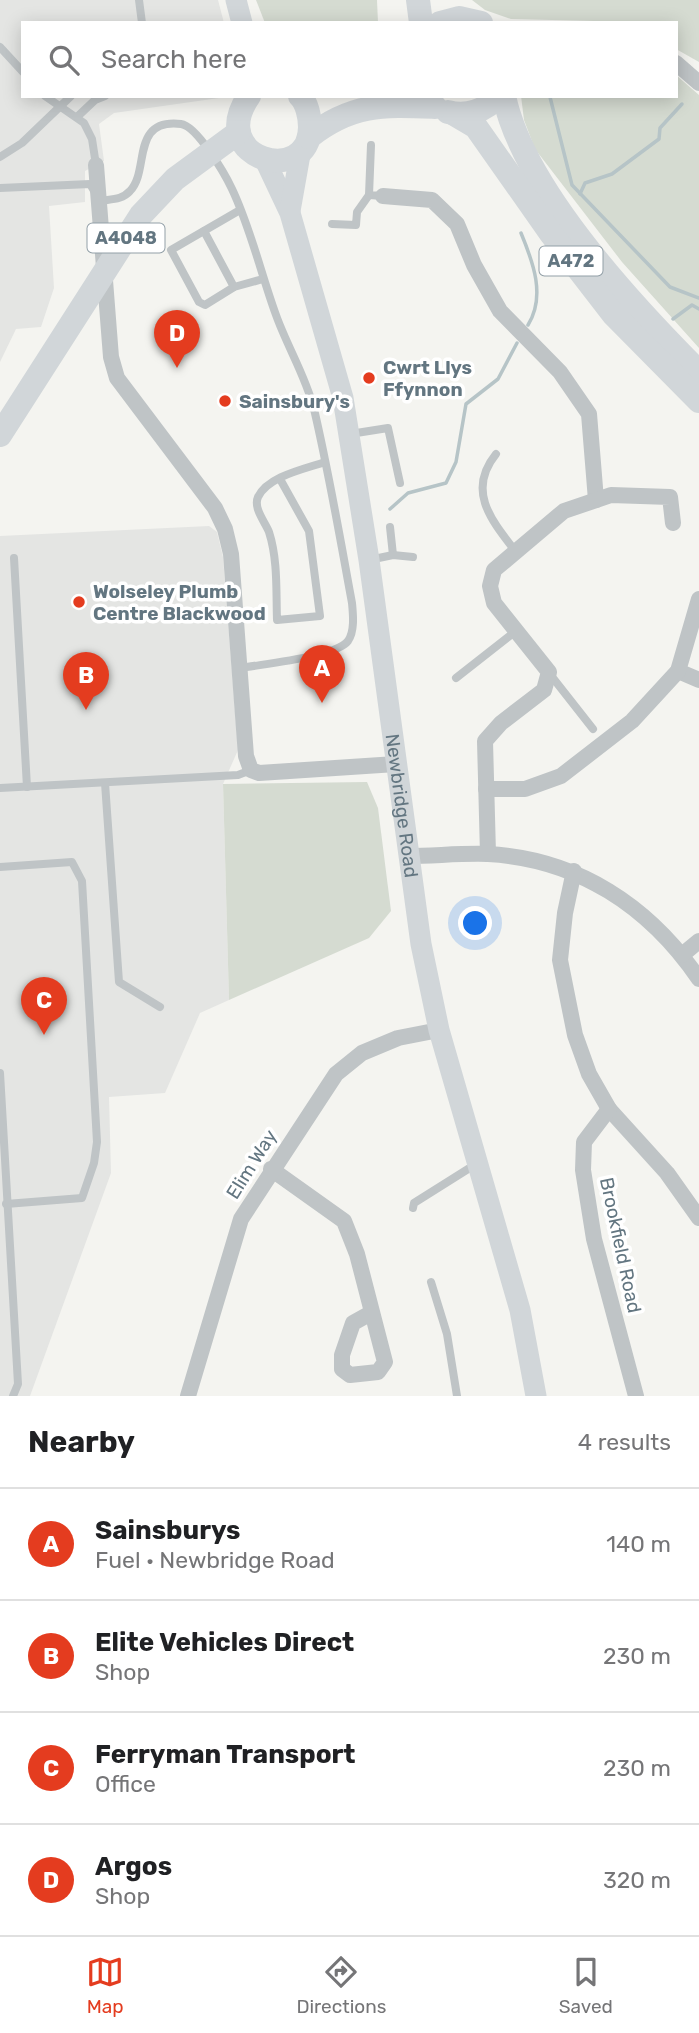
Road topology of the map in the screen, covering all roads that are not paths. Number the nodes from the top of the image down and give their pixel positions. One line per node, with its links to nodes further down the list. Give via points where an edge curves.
1 (139, 0): 4 (lane)
2 (236, 0): 5 (main road)
3 (418, 0): 6 (main road)
4 (142, 21)
5 (241, 21)
6 (421, 21)
7 (0, 47): 9 (lane)
8 (678, 65): 10 (street)
9 (21, 70)
10 (699, 83)
11 (48, 98): 18 (lane)
12 (69, 98): 18 (lane)
13 (100, 98): 20 (lane)
14 (248, 98): 21 (main road)
15 (308, 98): 22 (main road)
16 (496, 98): 19 (main road, via 482,110)
17 (505, 98): 36 (main road, A472, via 520,147 577,232 634,304)
18 (60, 106): 20 (lane); 24 (lane, via 22,143)
19 (438, 106): 22 (main road, via 355,110 331,121); 37 (main road, A472, via 476,127 613,314)
20 (77, 117): 26 (lane, via 92,139)
21 (230, 139): 25 (main road); 39 (main road, A4048, via 175,179 141,215)
22 (305, 143): 25 (main road, via 284,160); 31 (main road, Newbridge Road)
23 (371, 145): 28 (lane)
24 (0, 157)
25 (265, 160): 31 (main road, Newbridge Road)
26 (96, 165): 29 (street)
27 (0, 188): 29 (lane, via 90,184)
28 (376, 195): 32 (lane, via 357,212 356,225); 44 (street, via 432,200 457,223 500,311 560,372 589,414)
29 (100, 201): 30 (lane, via 122,198 131,190 147,137 159,127 181,124 197,132 232,188); 56 (street, via 111,357 117,378 215,508 225,529)
30 (240, 210): 33 (lane); 34 (lane)
31 (290, 213): 38 (main road, Newbridge Road)
32 (332, 224)
33 (204, 231): 35 (lane); 35 (lane, via 171,250 205,305)
34 (263, 279): 35 (lane); 41 (lane, via 313,405)
35 (234, 287)
36 (699, 372)
37 (699, 401)
38 (350, 434): 43 (lane, via 388,428); 51 (main road, Newbridge Road)
39 (0, 435)
40 (496, 454): 47 (lane, via 482,481 484,500 488,516)
41 (325, 462): 42 (lane); 54 (lane, via 353,612 348,641)
42 (280, 480): 42 (lane, via 258,495 256,504 275,558 277,620 320,616 309,531)
43 (400, 484)
44 (596, 500): 45 (street, via 611,495 670,498); 47 (street, via 564,511)
45 (673, 523)
46 (390, 527): 48 (lane)
47 (516, 552): 53 (street, via 494,570 490,586 494,603)
48 (393, 555): 49 (lane); 51 (lane)
49 (413, 557)
50 (15, 558): 65 (lane)
51 (369, 560): 62 (main road, Newbridge Road)
52 (699, 599): 57 (street)
53 (516, 631): 58 (street); 59 (lane)
54 (334, 650): 55 (lane); 56 (lane)
55 (334, 662)
56 (241, 668): 63 (street, via 246,756)
57 (678, 671): 60 (street); 67 (street, via 632,721 561,776 525,789)
58 (548, 672): 61 (lane); 67 (street, via 544,690 485,741)
59 (456, 678)
60 (699, 680)
61 (593, 729)
62 (396, 764): 63 (street); 69 (main road, Newbridge Road)
63 (251, 770): 64 (lane, via 238,775)
64 (105, 782): 65 (lane); 75 (lane, via 119,982)
65 (27, 787): 66 (lane)
66 (0, 789)
67 (486, 789): 68 (street)
68 (488, 854): 69 (street); 71 (street)
69 (408, 856): 76 (main road, Newbridge Road)
70 (0, 867): 81 (lane, via 72,862 82,881 97,1142 82,1198)
71 (574, 871): 73 (street, via 611,890 651,921); 78 (street, via 561,960 575,1035 589,1074)
72 (699, 941): 73 (street)
73 (682, 955): 74 (street)
74 (699, 979)
75 (160, 1007)
76 (439, 1030): 79 (main road, Newbridge Road); 80 (street, Elim Way, via 398,1038 362,1053 336,1074)
77 (0, 1073): 81 (lane)
78 (609, 1109): 83 (street, via 667,1173); 90 (street, Brookfield Road, via 583,1142 583,1170 594,1239)
79 (476, 1164): 82 (lane, via 414,1203); 89 (main road, Newbridge Road, via 520,1310)
80 (271, 1169): 85 (street, via 344,1221); 87 (street, Elim Way, via 242,1219)
81 (6, 1204): 86 (lane, via 18,1384)
82 (413, 1208)
83 (699, 1218)
84 (432, 1282): 88 (lane, via 447,1334)
85 (371, 1313)
86 (13, 1396)
87 (188, 1396)
88 (457, 1396)
89 (536, 1396)
90 (636, 1396)

